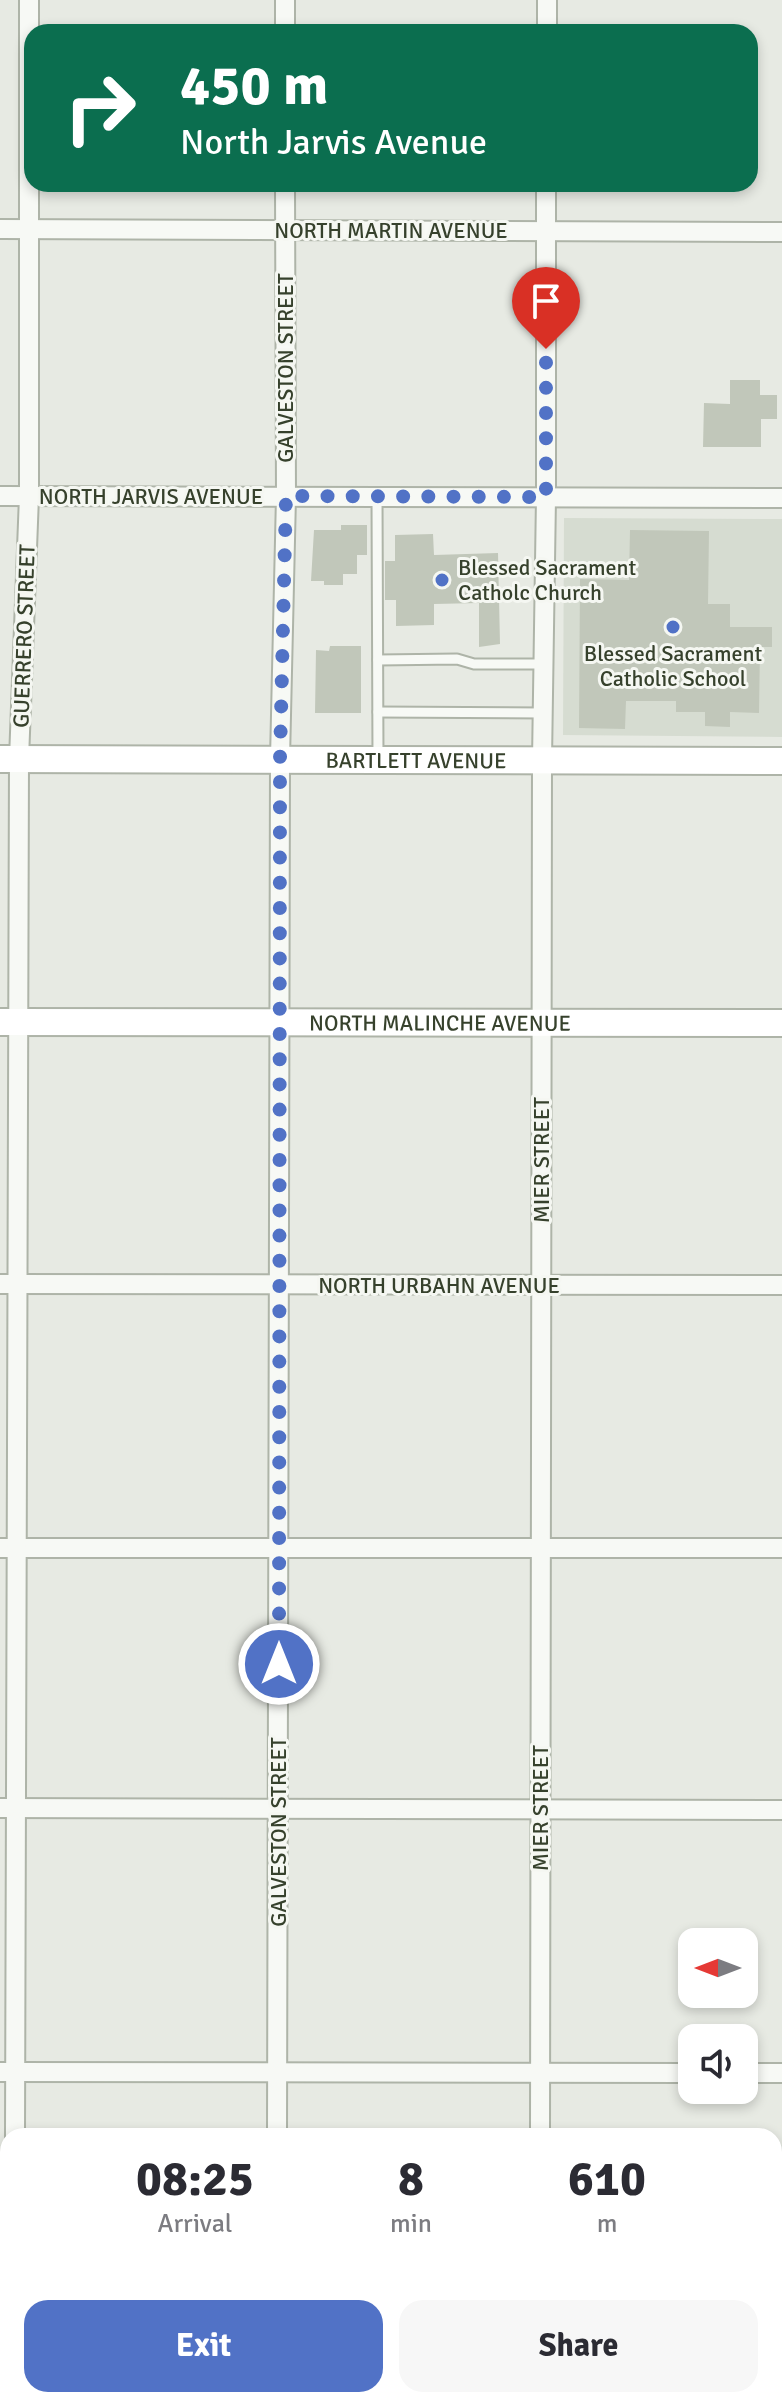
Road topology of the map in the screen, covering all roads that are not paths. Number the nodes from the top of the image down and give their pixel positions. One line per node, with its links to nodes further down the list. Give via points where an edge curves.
1 (29, 0): 4 (street, GUERRERO STREET)
2 (285, 0): 5 (street)
3 (547, 0): 6 (street)
4 (29, 24)
5 (285, 24)
6 (547, 24)
7 (29, 192): 11 (street, GUERRERO STREET)
8 (285, 192): 12 (street, GALVESTON STREET)
9 (546, 192): 13 (street, MIER STREET)
10 (0, 229): 11 (street, NORTH MARTIN AVENUE)
11 (29, 229): 12 (street, NORTH MARTIN AVENUE); 16 (street, GUERRERO STREET)
12 (285, 230): 13 (street, NORTH MARTIN AVENUE); 17 (street, GALVESTON STREET)
13 (546, 231): 14 (street, NORTH MARTIN AVENUE); 19 (street, MIER STREET)
14 (782, 232)
15 (0, 496): 16 (street, NORTH JARVIS AVENUE)
16 (29, 496): 17 (street, NORTH JARVIS AVENUE); 25 (street, GUERRERO STREET)
17 (286, 496): 18 (street, NORTH JARVIS AVENUE); 26 (street, GALVESTON STREET)
18 (377, 497): 19 (street, NORTH JARVIS AVENUE); 21 (lane)
19 (546, 497): 20 (street, NORTH JARVIS AVENUE); 22 (street, MIER STREET)
20 (782, 498)
21 (378, 660): 22 (lane); 23 (lane)
22 (543, 664): 24 (street, MIER STREET)
23 (378, 712): 24 (lane); 27 (lane)
24 (542, 713): 28 (street, MIER STREET)
25 (10, 759): 26 (main road, BARTLETT AVENUE); 30 (street, GUERRERO STREET)
26 (280, 759): 27 (main road, BARTLETT AVENUE); 31 (street, GALVESTON STREET)
27 (378, 760): 28 (main road, BARTLETT AVENUE)
28 (542, 760): 29 (main road, BARTLETT AVENUE); 32 (street, MIER STREET)
29 (782, 761)
30 (10, 1022): 31 (main road, NORTH MALINCHE AVENUE); 34 (street, GUERRERO STREET)
31 (280, 1022): 32 (main road, NORTH MALINCHE AVENUE); 35 (street, GALVESTON STREET)
32 (542, 1023): 33 (main road, NORTH MALINCHE AVENUE); 36 (street, MIER STREET)
33 (782, 1023)
34 (9, 1284): 35 (street, NORTH URBAHN AVENUE); 38 (street, GUERRERO STREET)
35 (280, 1284): 36 (street, NORTH URBAHN AVENUE); 39 (street, GALVESTON STREET)
36 (541, 1285): 37 (street, NORTH URBAHN AVENUE); 40 (street, MIER STREET)
37 (782, 1285)
38 (9, 1548): 39 (street); 42 (street, GUERRERO STREET)
39 (279, 1548): 40 (street); 43 (street, GALVESTON STREET)
40 (541, 1548): 41 (street); 44 (street, MIER STREET)
41 (782, 1548)
42 (8, 1808): 43 (street); 46 (street, GUERRERO STREET)
43 (278, 1808): 44 (street); 47 (street, GALVESTON STREET)
44 (540, 1809): 45 (street); 48 (street, MIER STREET)
45 (782, 1810)
46 (8, 2072): 47 (street); 52 (street, GUERRERO STREET)
47 (278, 2072): 48 (street); 53 (street, GALVESTON STREET)
48 (540, 2073): 49 (street); 54 (street, MIER STREET)
49 (678, 2073)
50 (758, 2073): 51 (street)
51 (782, 2073)
52 (14, 2128)
53 (277, 2128)
54 (540, 2128)

